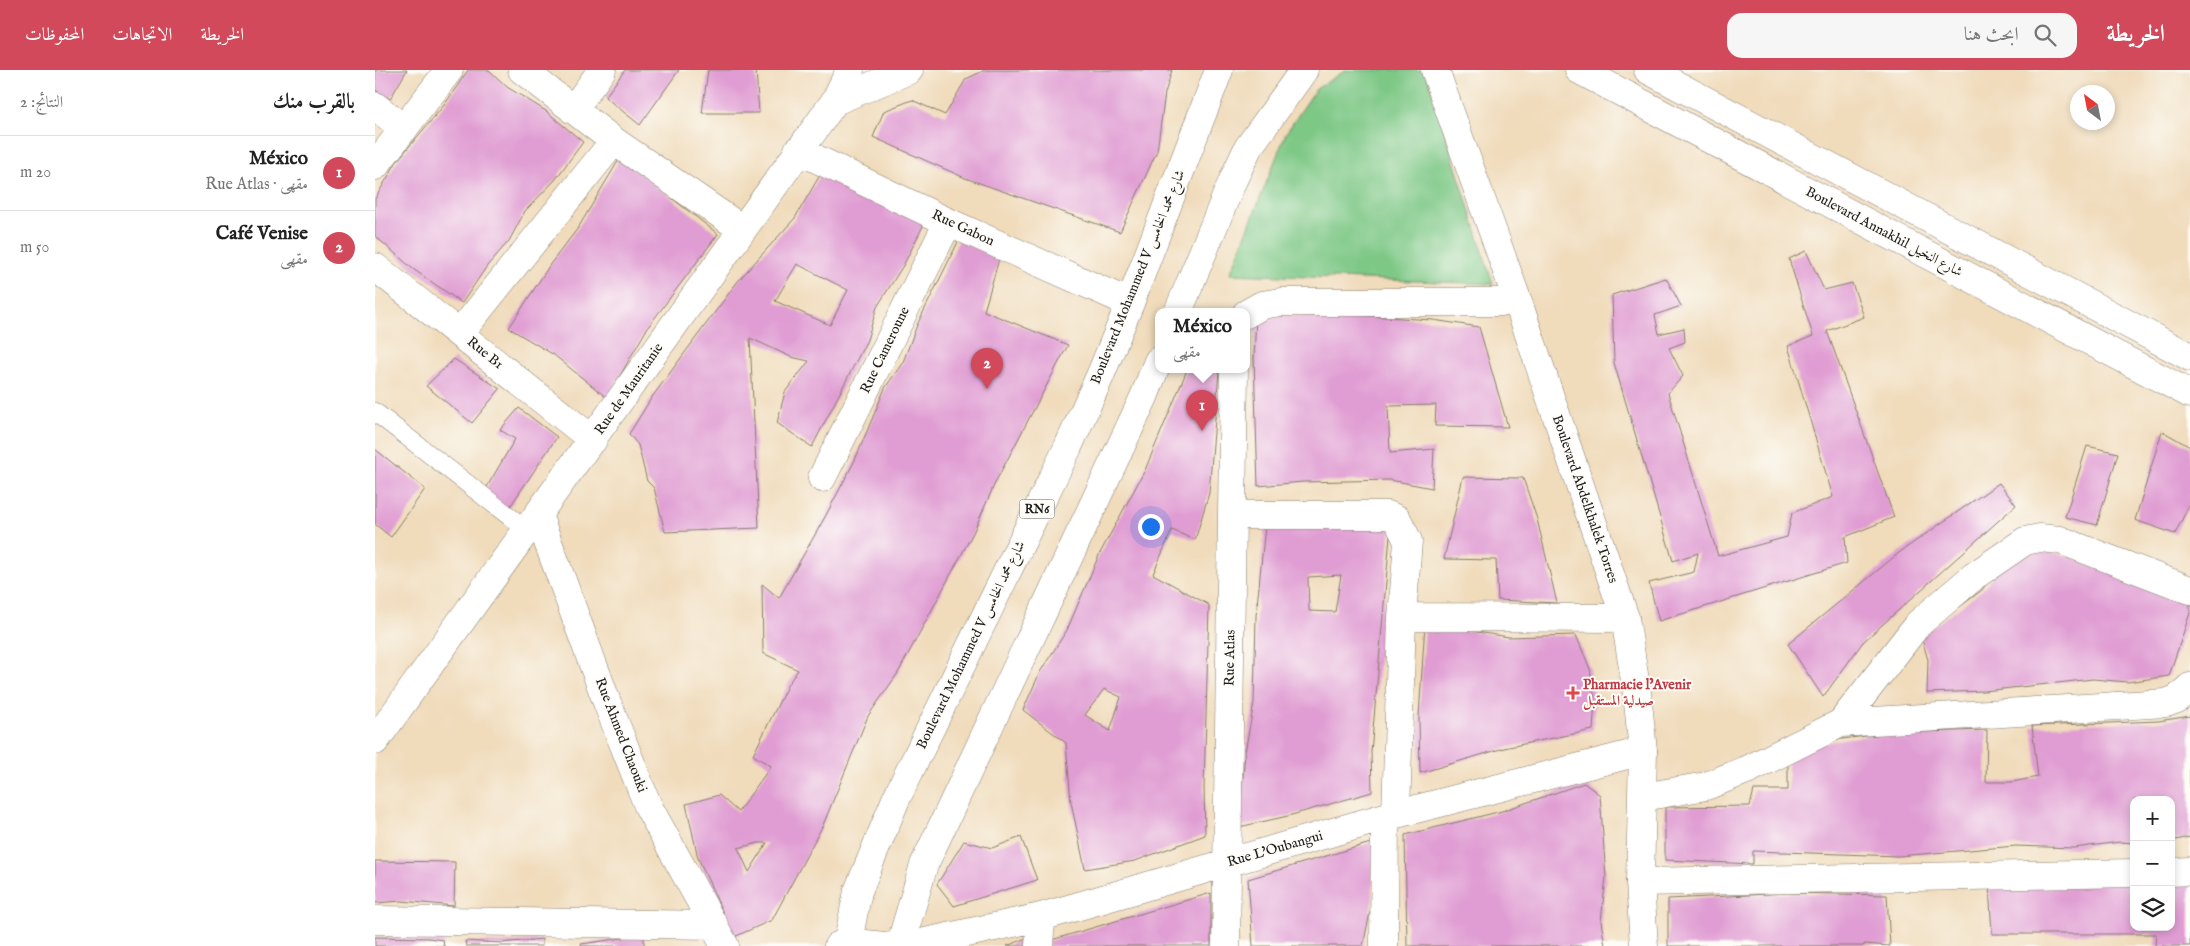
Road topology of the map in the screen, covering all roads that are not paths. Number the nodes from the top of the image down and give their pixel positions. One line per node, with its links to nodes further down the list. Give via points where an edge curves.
1 (449, 70): 14 (street)
2 (522, 70): 13 (street)
3 (602, 70): 13 (street)
4 (850, 70): 11 (street, Rue de Mauritanie)
5 (909, 70): 11 (street)
6 (1219, 70): 22 (street, Boulevard Mohammed V شارع محمد الخامس / RN6)
7 (1304, 70): 23 (street, via 1248,148)
8 (1435, 70): 21 (street, Boulevard Abdelkhalek Torres)
9 (1579, 70): 29 (street, Boulevard Annakhil شارع النخيل)
10 (1648, 70): 26 (street)
11 (835, 101): 16 (street, Rue de Mauritanie)
12 (375, 106): 14 (street)
13 (573, 110): 15 (street)
14 (404, 129): 17 (street)
15 (614, 140): 19 (street); 25 (street)
16 (798, 150): 18 (street, Rue Gabon); 19 (street, Rue de Mauritanie)
17 (375, 166)
18 (949, 222): 22 (street, Rue Gabon); 32 (street, Rue Cameroune)
19 (742, 229): 31 (street, Rue de Mauritanie)
20 (375, 267): 25 (street, Rue B1)
21 (1518, 302): 24 (street, via 1281,302 1262,305); 37 (street, Boulevard Abdelkhalek Torres)
22 (1130, 303): 52 (street, Boulevard Mohammed V شارع محمد الخامس / RN6, via 1068,447 892,807 858,891)
23 (1180, 308)
24 (1250, 312)
25 (461, 333): 31 (street, Rue B1)
26 (2190, 358)
27 (1155, 369): 54 (street, via 924,865)
28 (1234, 373): 33 (street, Rue Atlas)
29 (2190, 394)
30 (375, 412): 34 (lane)
31 (593, 440): 34 (street, Rue de Mauritanie)
32 (822, 478)
33 (1232, 515): 36 (street, via 1388,515 1397,519 1408,542); 44 (street, Rue Atlas)
34 (533, 522): 40 (street, Rue de Mauritanie); 51 (street, Rue Ahmed Chaouki, via 648,806)
35 (2190, 590): 39 (street, via 2060,540 2040,538 2025,541 1974,576 1918,624)
36 (1402, 616): 37 (street); 43 (street)
37 (1625, 618): 41 (street, Boulevard Abdelkhalek Torres)
38 (2190, 688): 39 (street, via 2167,703)
39 (1841, 723): 42 (street, via 1706,786)
40 (375, 741)
41 (1643, 751): 42 (street, Boulevard Abdelkhalek Torres); 43 (street, Rue L'Oubangui)
42 (1643, 797): 48 (street, Boulevard Abdelkhalek Torres)
43 (1391, 815): 44 (street, Rue L'Oubangui); 58 (street)
44 (1226, 863): 49 (street, Rue L'Oubangui); 57 (street, Rue Atlas)
45 (2130, 872): 48 (street)
46 (2175, 872): 47 (street)
47 (2190, 872)
48 (1641, 882): 59 (street, Boulevard Abdelkhalek Torres)
49 (1041, 917): 55 (street, Rue L'Oubangui); 56 (street)
50 (375, 920): 51 (street)
51 (719, 935)
52 (844, 945): 53 (street)
53 (884, 946)
54 (900, 946)
55 (907, 946)
56 (1039, 946)
57 (1226, 946)
58 (1384, 946)
59 (1644, 946)

